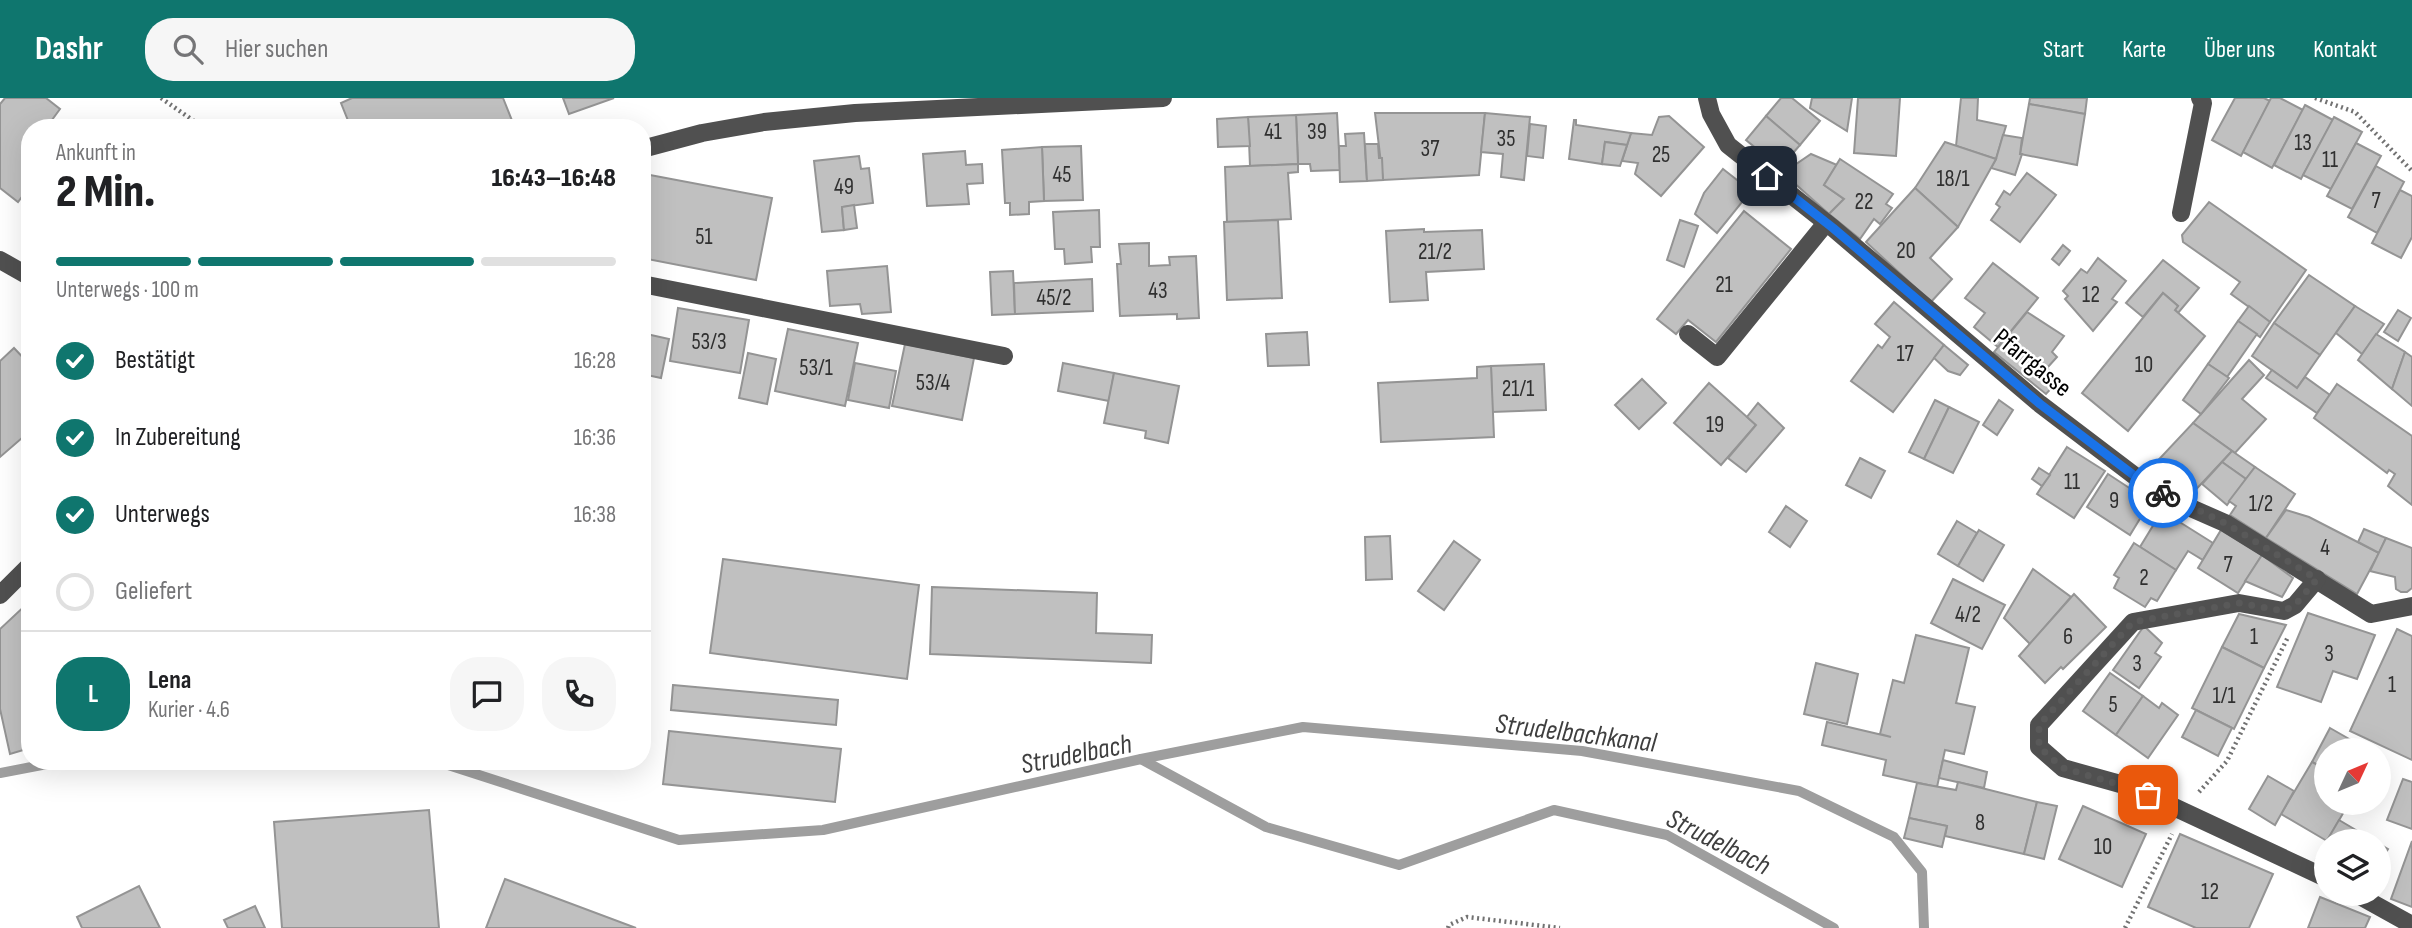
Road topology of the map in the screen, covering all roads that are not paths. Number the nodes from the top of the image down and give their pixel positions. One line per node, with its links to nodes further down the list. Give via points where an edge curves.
1 (1163, 98): 4 (street, via 829,115 702,133)
2 (1707, 98): 6 (street, Pfarrgasse, via 1728,145)
3 (2200, 98): 5 (street, via 2203,103)
4 (651, 147)
5 (2181, 213)
6 (1826, 223): 10 (street, via 1717,357); 13 (street, Pfarrgasse, via 2040,404 2144,483 2225,523)
7 (0, 260): 8 (street)
8 (21, 272)
9 (651, 286): 11 (street)
10 (1688, 334)
11 (1004, 356)
12 (21, 574): 14 (street)
13 (2317, 579): 15 (street, Pfarrgasse, via 2371,614); 16 (street, via 2284,611 2239,603 2133,622 2039,725 2039,747 2063,768 2131,788)
14 (0, 596)
15 (2412, 606)
16 (2314, 872)
17 (2378, 906): 18 (street)
18 (2412, 925)

